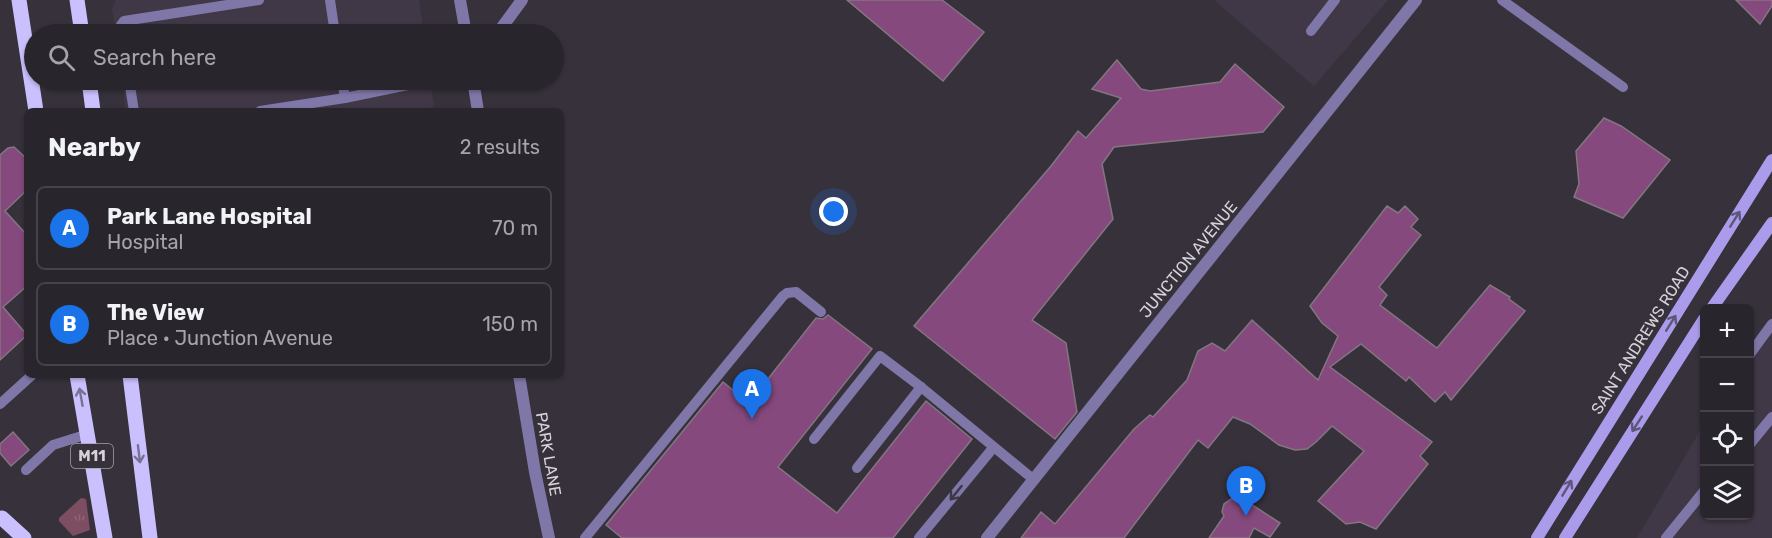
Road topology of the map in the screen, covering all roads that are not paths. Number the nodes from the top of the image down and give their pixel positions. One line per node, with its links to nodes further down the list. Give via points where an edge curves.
1 (19, 0): 16 (main road)
2 (77, 0): 10 (main road)
3 (259, 0): 11 (lane)
4 (330, 0): 12 (lane)
5 (460, 0): 13 (street)
6 (522, 0): 14 (street)
7 (1335, 0): 15 (lane)
8 (1416, 0): 50 (street, JUNCTION AVENUE)
9 (1502, 0): 17 (lane)
10 (81, 24)
11 (122, 24)
12 (334, 24)
13 (464, 24)
14 (504, 24)
15 (1311, 31)
16 (24, 33)
17 (1623, 87)
18 (33, 90): 25 (main road)
19 (90, 90): 26 (main road)
20 (131, 90): 27 (lane)
21 (344, 90): 24 (lane)
22 (379, 90): 24 (lane)
23 (475, 90): 29 (street)
24 (345, 98): 28 (lane)
25 (36, 108)
26 (93, 108)
27 (134, 108)
28 (280, 108)
29 (478, 108)
30 (1772, 160): 60 (main road, SAINT ANDREWS ROAD, one-way to 30)
31 (1772, 223): 32 (main road)
32 (1715, 304)
33 (821, 312): 57 (lane, via 796,292 783,296)
34 (1772, 324): 36 (lane)
35 (1700, 325): 61 (main road, one-way to 61)
36 (1754, 347)
37 (29, 378): 42 (lane)
38 (78, 378): 44 (main road, M11, one-way to 38)
39 (130, 378): 55 (main road, one-way to 55)
40 (519, 378): 56 (street, PARK LANE)
41 (921, 387): 46 (lane, via 875,353); 47 (lane); 48 (lane)
42 (0, 404)
43 (1772, 417): 45 (lane)
44 (88, 434): 49 (lane, via 53,445); 54 (main road, M11)
45 (1754, 438)
46 (814, 439)
47 (993, 448): 50 (lane); 58 (lane, one-way to 58)
48 (856, 468)
49 (26, 470)
50 (1034, 479): 59 (street, JUNCTION AVENUE)
51 (1700, 495): 62 (lane)
52 (1, 518): 53 (main road)
53 (24, 538)
54 (105, 538)
55 (150, 538)
56 (549, 538)
57 (585, 538)
58 (919, 538)
59 (987, 538)
60 (1537, 538)
61 (1565, 538)
62 (1666, 538)

